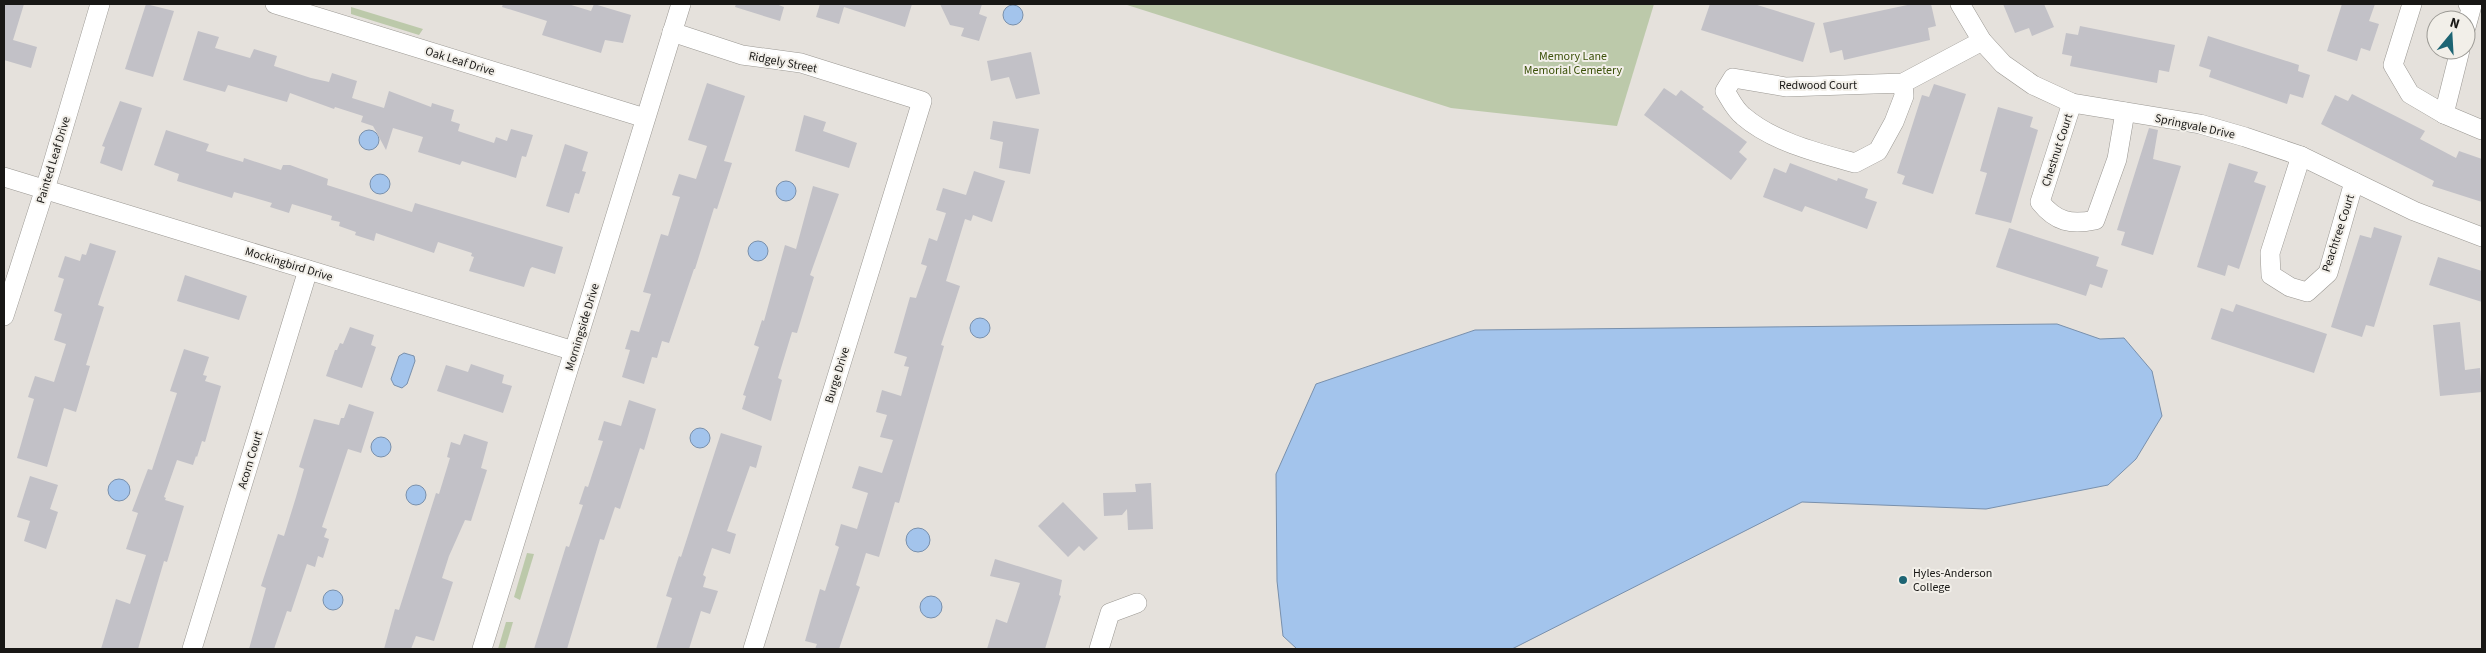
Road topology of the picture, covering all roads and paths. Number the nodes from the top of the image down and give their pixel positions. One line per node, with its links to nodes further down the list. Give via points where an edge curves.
1 (100, 4): 19 (street, Painted Leaf Drive)
2 (275, 4): 14 (street, Oak Leaf Drive)
3 (680, 4): 6 (street, Morningside Drive)
4 (1960, 4): 7 (street, Springvale Drive)
5 (2412, 4): 13 (street, via 2393,65 2410,94)
6 (672, 32): 10 (street, Ridgely Street, via 742,55 801,64); 14 (street, Morningside Drive)
7 (1982, 41): 9 (street, Redwood Court); 11 (street, Springvale Drive, via 2004,64 2034,85)
8 (2458, 60): 13 (street)
9 (1903, 83): 9 (street, Redwood Court, via 1904,96 1878,150 1856,163 1814,152 1772,134 1742,116 1725,91 1733,78 1786,87)
10 (922, 101): 27 (street, Burge Drive)
11 (2072, 103): 12 (street, Springvale Drive); 12 (street, Chestnut Court, via 2040,202 2050,214 2076,224 2095,220 2117,159)
12 (2125, 112): 16 (street, Springvale Drive, via 2200,124)
13 (2444, 114): 15 (street)
14 (645, 118): 23 (street, Morningside Drive)
15 (2482, 130)
16 (2301, 156): 18 (street, Springvale Drive); 18 (street, Peachtree Court, via 2270,253 2271,275 2290,288 2307,292 2328,273)
17 (4, 177): 19 (street, Mockingbird Drive)
18 (2354, 182): 20 (street, Springvale Drive, via 2414,211)
19 (45, 190): 21 (street, Mockingbird Drive); 22 (street, Painted Leaf Drive)
20 (2482, 237)
21 (308, 270): 23 (street, Mockingbird Drive); 25 (street, Acorn Court)
22 (4, 316)
23 (574, 352): 26 (street, Morningside Drive)
24 (1138, 604): 28 (street, via 1110,613)
25 (192, 649)
26 (482, 649)
27 (752, 649)
28 (1098, 649)

